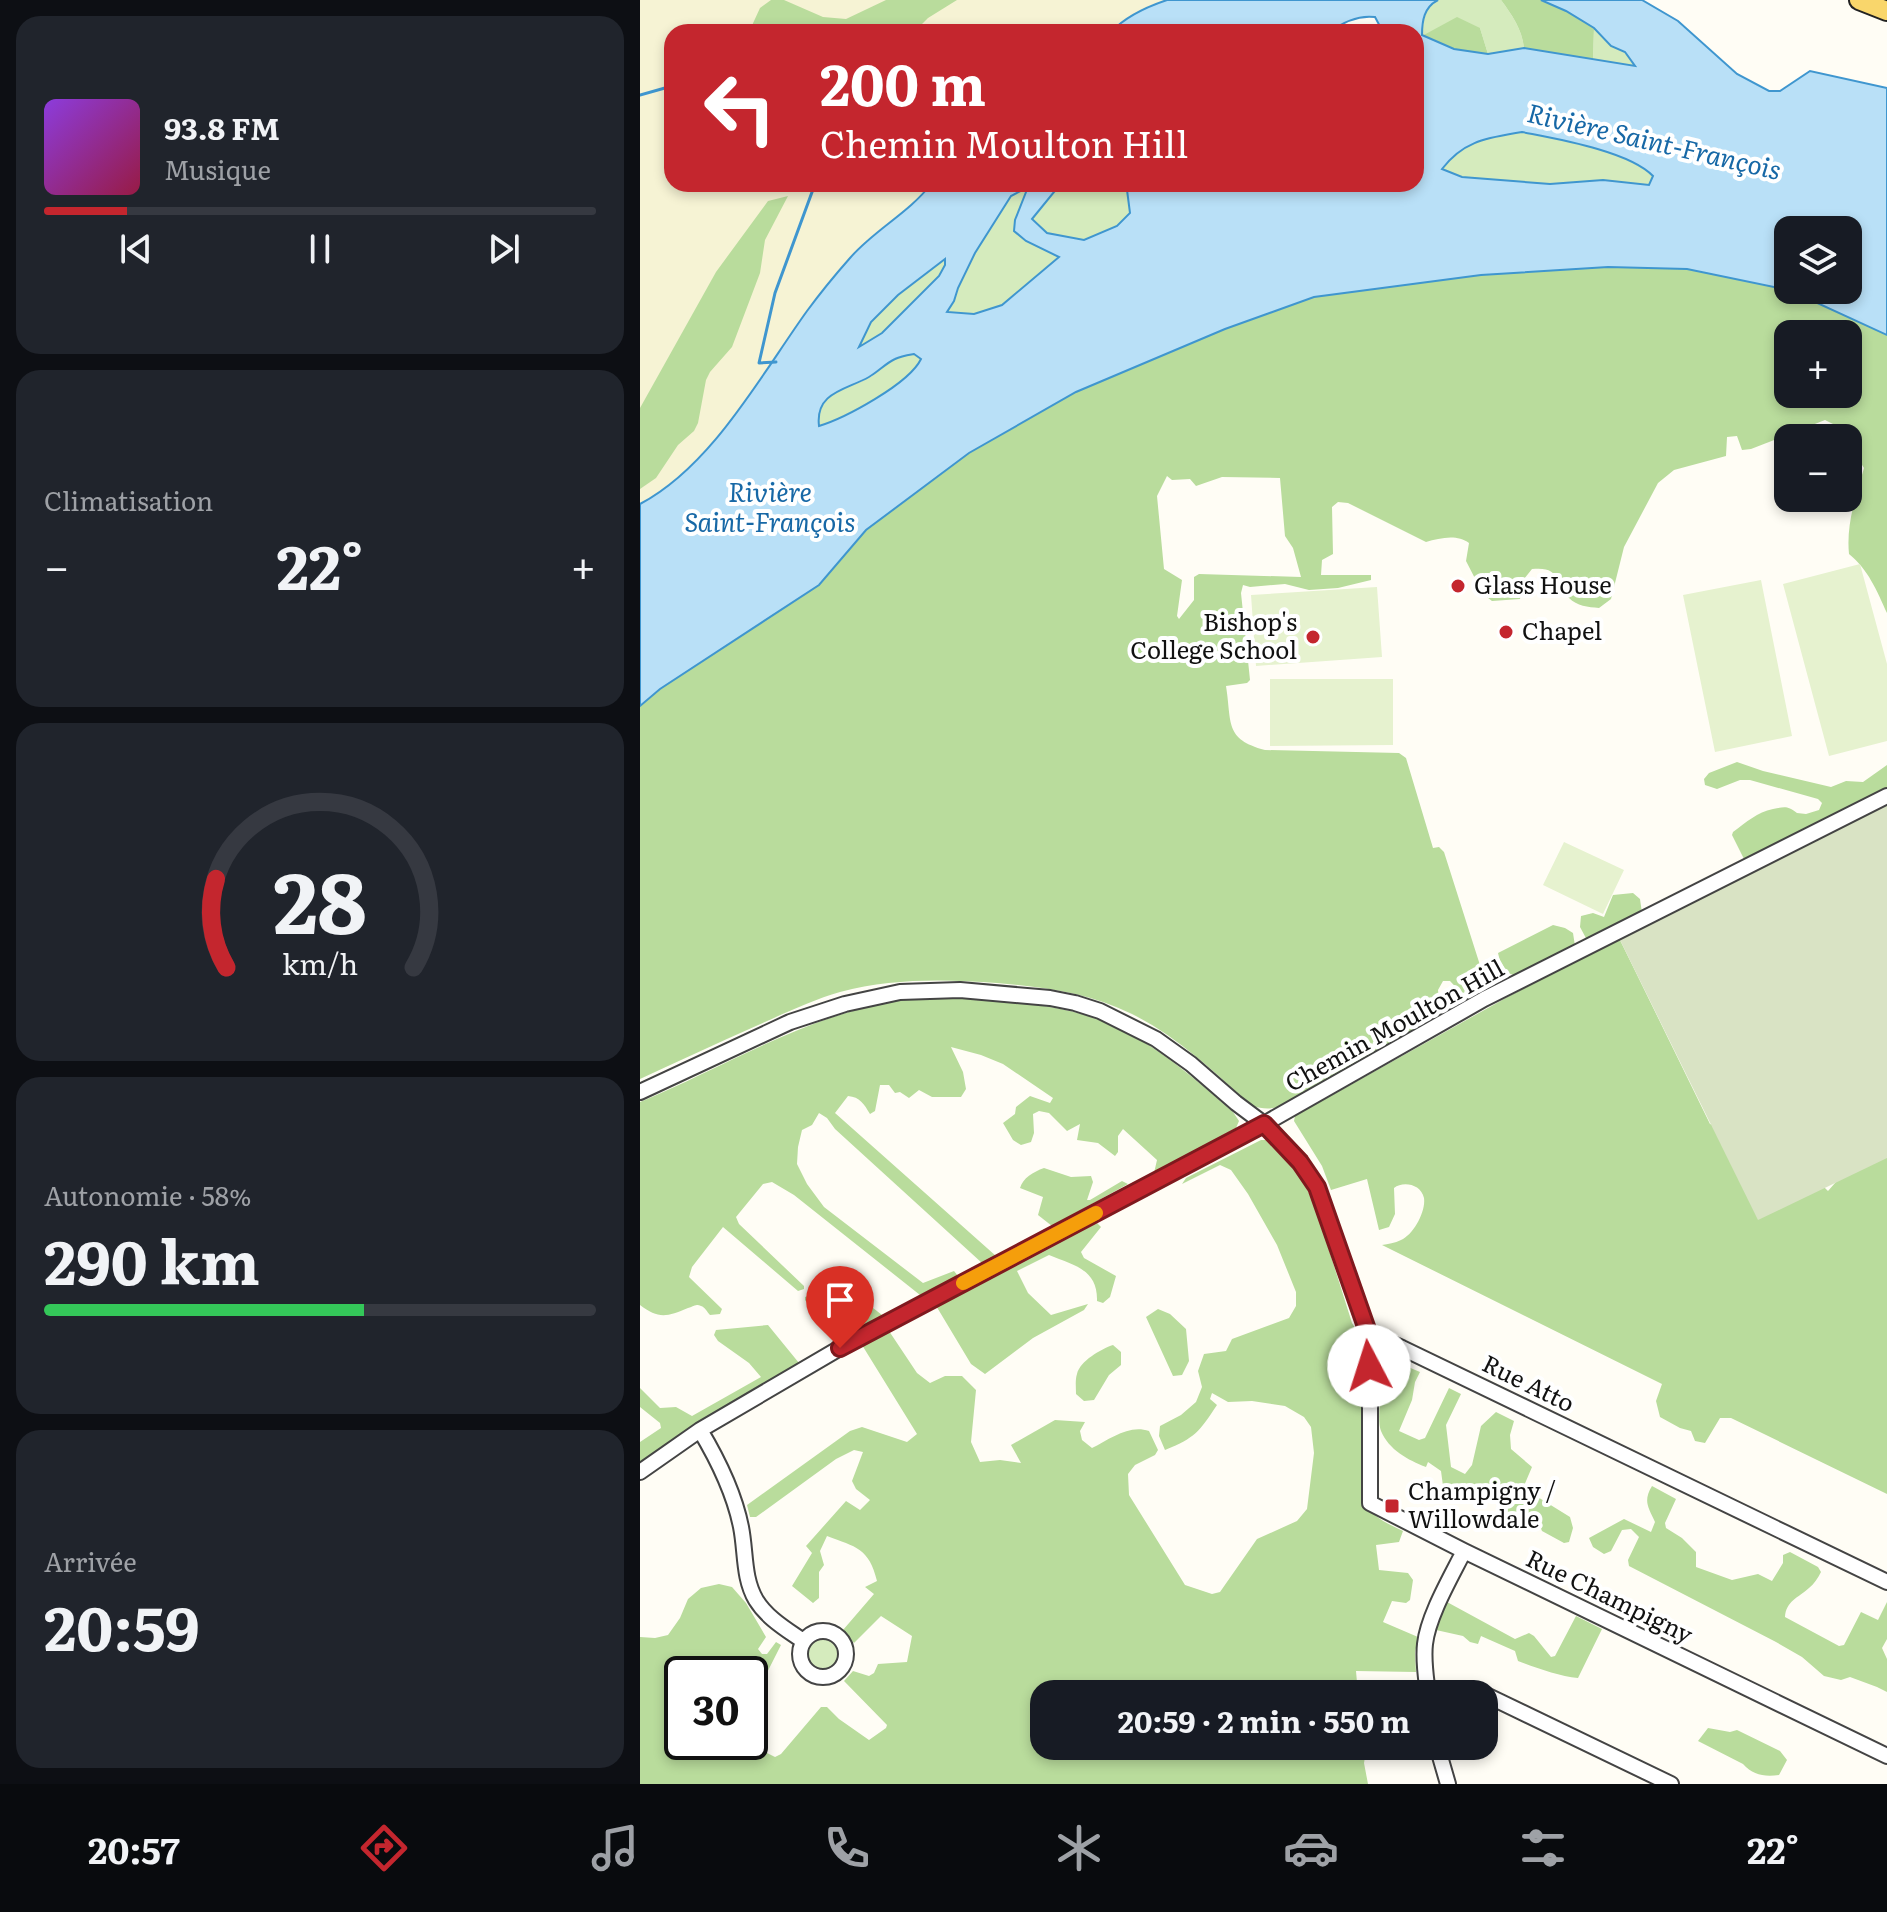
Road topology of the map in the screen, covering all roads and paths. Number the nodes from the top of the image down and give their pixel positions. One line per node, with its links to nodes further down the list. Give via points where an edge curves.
1 (1859, 0): 2 (main road)
2 (1887, 11)
3 (1887, 796): 5 (street, Chemin Moulton Hill, via 1484,999)
4 (640, 1092): 5 (street, via 755,1037 845,1004 900,992 960,990 1050,998 1100,1011 1156,1039)
5 (1264, 1124): 6 (street, via 1317,1187); 7 (street, Chemin Moulton Hill, via 840,1348)
6 (1371, 1343): 9 (street, Rue Champigny, via 1370,1503); 10 (street, Rue Atto, via 1402,1348)
7 (700, 1430): 8 (street, Chemin Moulton Hill); 11 (street, via 736,1506 751,1589 762,1609)
8 (640, 1472)
9 (1464, 1551): 12 (street, via 1429,1626); 14 (street, Rue Champigny)
10 (1887, 1582)
11 (803, 1641)
12 (1426, 1680)
13 (1498, 1701): 17 (street)
14 (1887, 1756)
15 (1441, 1760): 16 (street)
16 (1448, 1784)
17 (1671, 1784)

